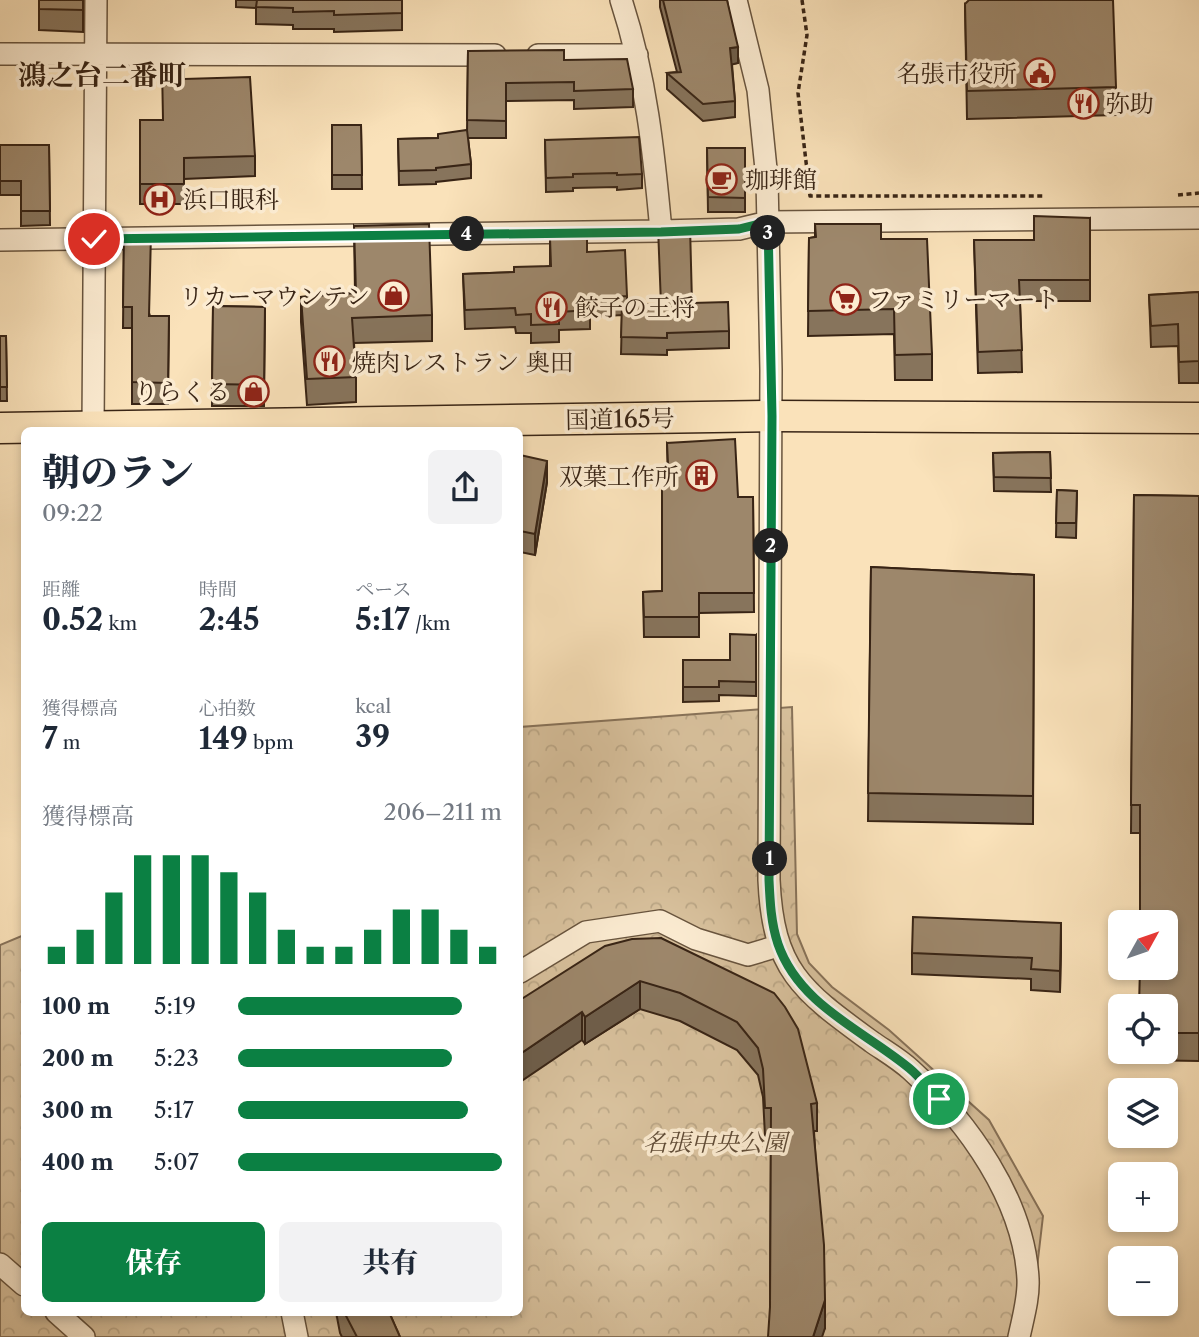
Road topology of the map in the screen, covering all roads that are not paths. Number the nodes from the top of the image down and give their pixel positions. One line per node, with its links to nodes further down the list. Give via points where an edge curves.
1 (96, 0): 5 (street)
2 (621, 0): 6 (street)
3 (736, 0): 8 (street, via 758,90)
4 (0, 54): 5 (street)
5 (96, 55): 6 (street); 10 (street)
6 (637, 55): 9 (street, via 653,141)
7 (1199, 218): 8 (street)
8 (768, 222): 9 (street, via 739,229); 12 (street)
9 (661, 232): 10 (street)
10 (94, 239): 11 (street); 14 (street)
11 (0, 240)
12 (772, 416): 13 (highway, 国道165号); 15 (highway, 国道165号); 18 (street, via 769,880)
13 (1199, 418)
14 (93, 427)
15 (150, 427)
16 (0, 428): 17 (highway, 国道165号)
17 (21, 428)
18 (778, 946): 19 (street, via 748,955 696,939 660,921 586,932); 26 (street, via 808,992 910,1069 985,1159 1010,1203 1025,1251 1028,1282)
19 (523, 970)
20 (0, 1264): 21 (street)
21 (21, 1282)
22 (60, 1316): 24 (street)
23 (293, 1316): 25 (street)
24 (84, 1337)
25 (297, 1337)
26 (1019, 1337)

